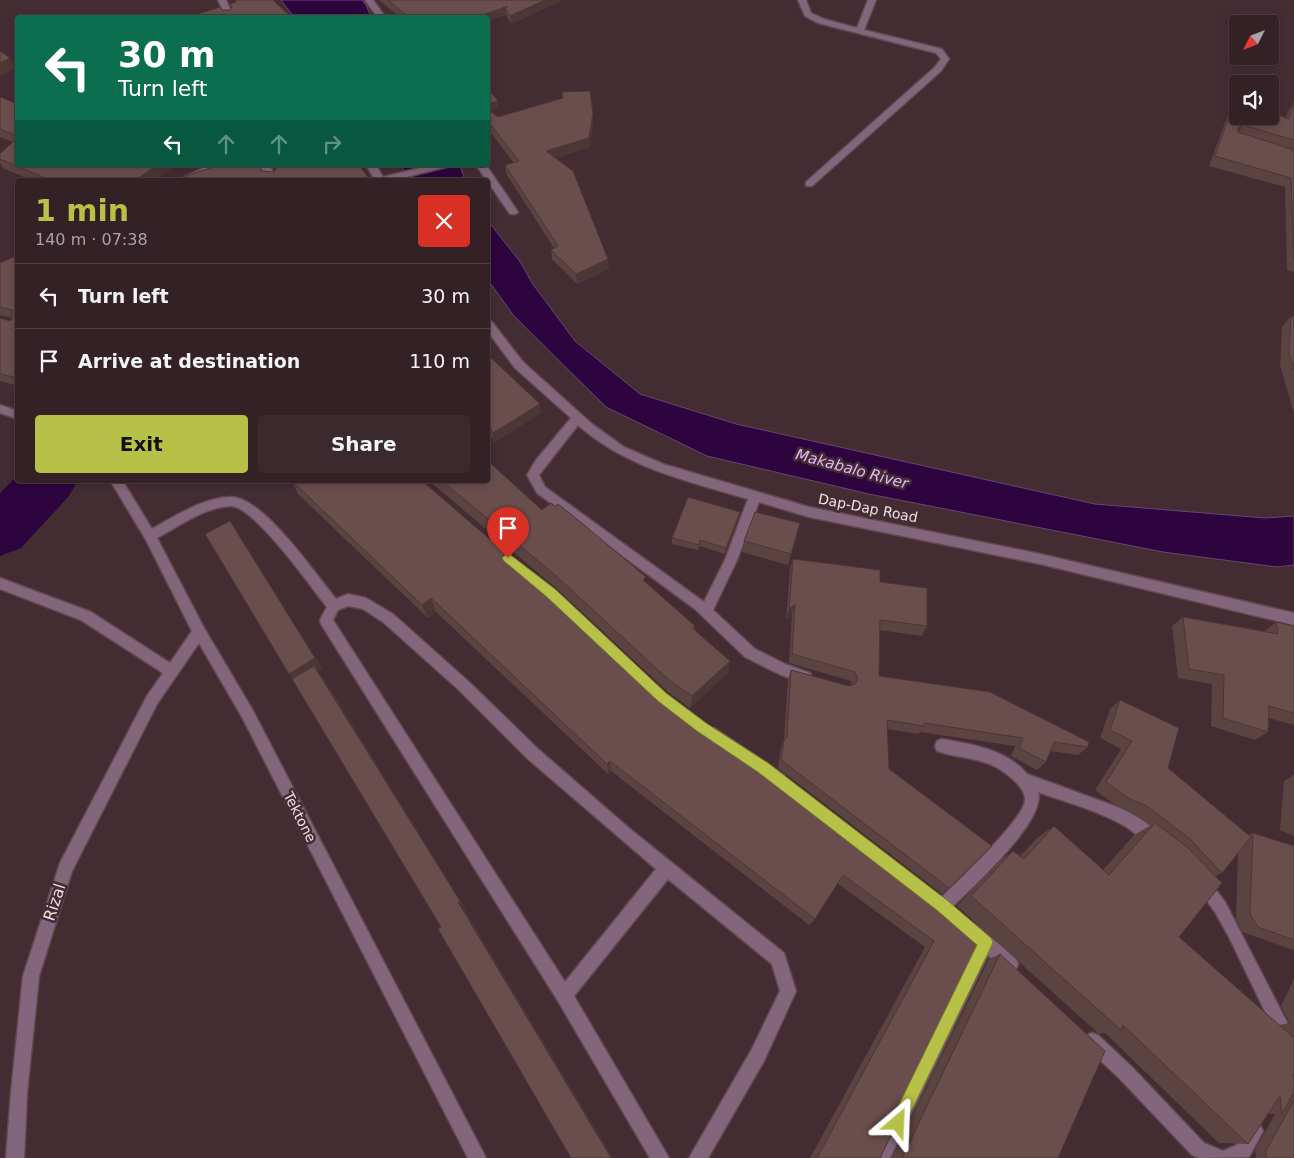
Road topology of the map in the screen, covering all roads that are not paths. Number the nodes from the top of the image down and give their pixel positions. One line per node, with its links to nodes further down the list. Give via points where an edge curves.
1 (222, 0): 5 (street)
2 (369, 0): 6 (street)
3 (802, 0): 7 (street, via 808,14 821,22)
4 (872, 0): 7 (street)
5 (229, 15)
6 (380, 15)
7 (860, 30): 17 (street, via 938,52 945,59 938,70)
8 (213, 167): 12 (street)
9 (372, 167): 13 (street)
10 (434, 167): 14 (street)
11 (482, 167): 15 (street)
12 (188, 178)
13 (380, 178)
14 (389, 178)
15 (490, 178)
16 (490, 179): 18 (street)
17 (809, 184)
18 (512, 212)
19 (490, 328): 22 (street, Dap-Dap Road, via 519,366)
20 (0, 409): 21 (street)
21 (15, 414)
22 (577, 418): 24 (street, Dap-Dap Road, via 620,450 660,468); 28 (street, via 533,475 541,490)
23 (118, 483): 25 (street, Tektone)
24 (756, 496): 28 (street); 29 (street, Dap-Dap Road, via 808,512 1040,559)
25 (150, 536): 27 (street, via 215,504 239,502 258,514); 30 (street, Tektone)
26 (0, 583): 31 (street, via 86,616)
27 (334, 606): 38 (street, via 348,600 366,604 388,618 533,754); 42 (street, via 326,620)
28 (706, 612): 32 (street, via 750,653 781,669)
29 (1294, 619)
30 (200, 632): 31 (street, Rizal); 47 (street, Tektone, via 247,713)
31 (171, 671): 46 (street, Rizal, via 152,700 65,868 54,901 31,976)
32 (820, 682)
33 (702, 727): 36 (street)
34 (942, 746): 35 (street, via 972,750 997,760)
35 (1023, 780): 37 (street, via 1116,813); 40 (street, via 1032,802 1018,828 939,903)
36 (793, 790)
37 (1164, 847)
38 (666, 869): 42 (street); 49 (street, via 778,959 788,991 729,1108)
39 (1188, 869): 44 (street, via 1220,907)
40 (986, 942): 41 (street); 50 (street)
41 (1021, 975)
42 (564, 995): 48 (street)
43 (1077, 1027): 51 (street, via 1198,1149)
44 (1294, 1053)
45 (1261, 1118): 52 (street, via 1243,1151)
46 (15, 1158)
47 (477, 1158)
48 (660, 1158)
49 (698, 1158)
50 (881, 1158)
51 (1218, 1158)
52 (1227, 1158)

